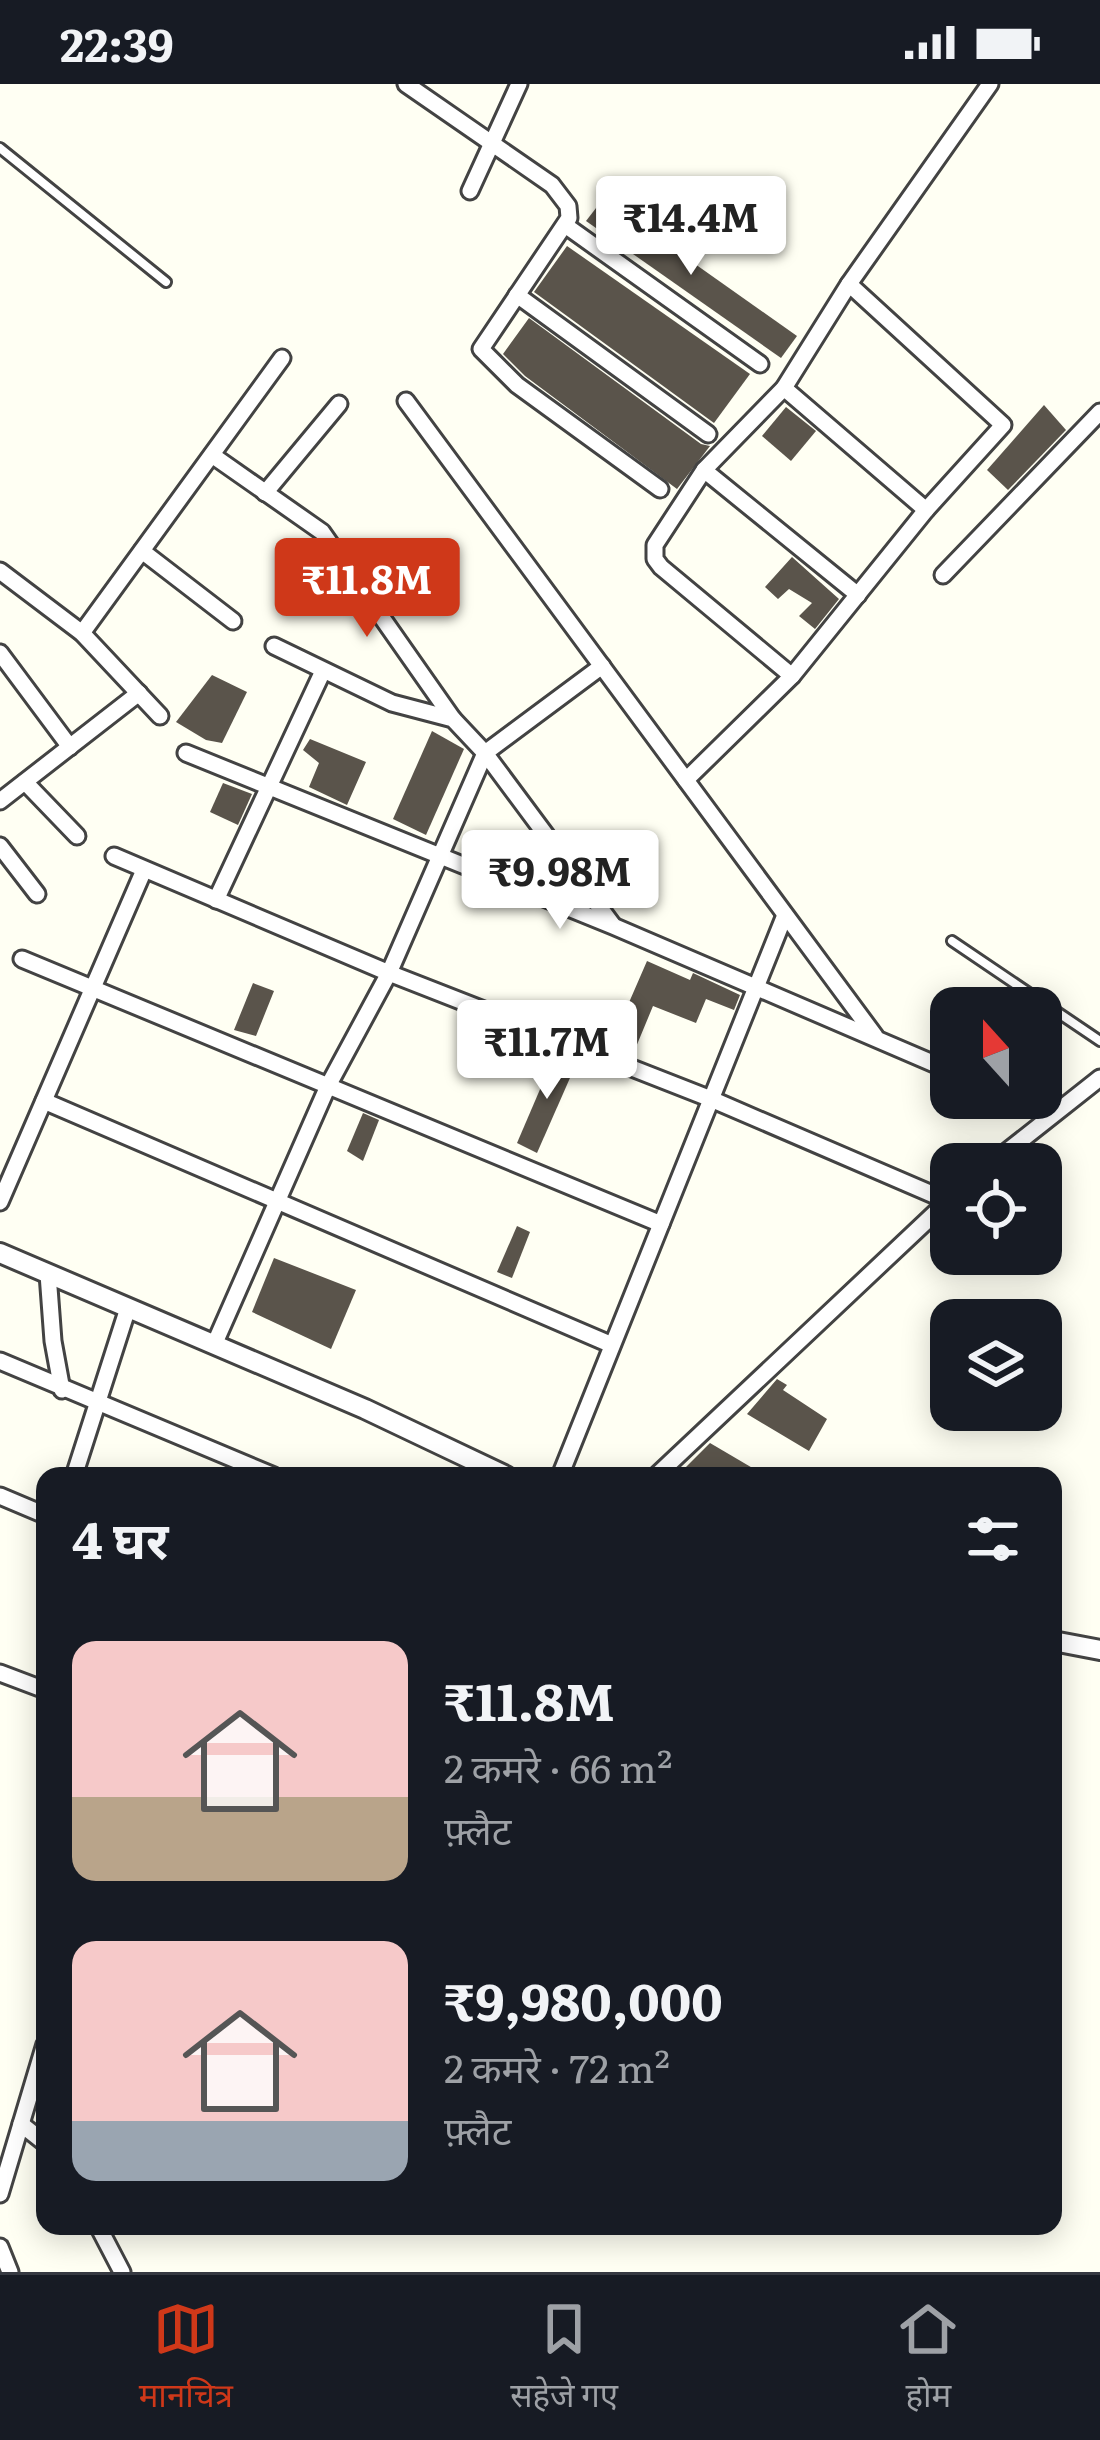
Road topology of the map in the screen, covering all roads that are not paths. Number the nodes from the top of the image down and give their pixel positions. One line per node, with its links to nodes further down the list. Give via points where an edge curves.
1 (406, 84): 4 (street)
2 (519, 84): 4 (street)
3 (990, 84): 9 (street)
4 (492, 143): 6 (street); 7 (street, via 560,194)
5 (0, 148): 8 (lane)
6 (470, 191)
7 (565, 225): 10 (street); 12 (street)
8 (166, 281)
9 (850, 284): 13 (street); 22 (street, via 1003,424)
10 (517, 295): 17 (street); 20 (street, via 481,349 517,386)
11 (282, 358): 18 (street)
12 (760, 364)
13 (784, 388): 19 (street); 22 (street)
14 (406, 401): 31 (street)
15 (339, 404): 21 (street)
16 (1100, 412): 25 (street)
17 (708, 434)
18 (212, 454): 21 (street); 23 (street)
19 (704, 470): 26 (street); 33 (street, via 655,544 655,559)
20 (660, 489)
21 (266, 493): 36 (street, via 322,532)
22 (926, 510): 26 (street)
23 (142, 551): 27 (street); 28 (street)
24 (0, 571): 28 (street)
25 (943, 574)
26 (858, 595): 33 (street)
27 (233, 621)
28 (82, 632): 34 (street)
29 (274, 646): 32 (street)
30 (0, 653): 37 (street)
31 (602, 666): 39 (street); 40 (street)
32 (323, 671): 36 (street, via 392,703); 42 (street)
33 (792, 676): 40 (street)
34 (139, 693): 35 (street); 37 (street)
35 (160, 716)
36 (453, 719): 39 (street)
37 (70, 747): 41 (street)
38 (186, 753): 42 (street)
39 (484, 753): 47 (street); 52 (street)
40 (686, 780): 51 (street)
41 (25, 782): 43 (street); 44 (street)
42 (270, 786): 47 (street); 50 (street)
43 (0, 801)
44 (77, 836)
45 (0, 846): 49 (street)
46 (114, 856): 48 (street)
47 (441, 859): 52 (street); 55 (street)
48 (144, 871): 50 (street); 57 (street)
49 (38, 894)
50 (216, 900): 55 (street)
51 (785, 915): 56 (street); 58 (street)
52 (613, 926): 56 (street)
53 (952, 941): 59 (lane)
54 (22, 959): 57 (street)
55 (389, 974): 62 (street); 63 (street)
56 (756, 987): 58 (street); 63 (street)
57 (93, 988): 62 (street); 64 (street)
58 (877, 1039): 60 (street)
59 (1100, 1041)
60 (930, 1062)
61 (1100, 1078): 65 (street)
62 (328, 1086): 70 (street); 72 (street)
63 (712, 1099): 68 (street); 72 (street)
64 (44, 1101): 69 (street); 70 (street)
65 (1062, 1105)
66 (1043, 1119): 67 (street)
67 (1015, 1143)
68 (930, 1192)
69 (0, 1202)
70 (277, 1202): 76 (street); 77 (street)
71 (930, 1218): 85 (street)
72 (661, 1224): 77 (street)
73 (0, 1253): 74 (street)
74 (49, 1274): 75 (street); 79 (street)
75 (128, 1308): 76 (street); 80 (street)
76 (214, 1345): 83 (street)
77 (613, 1345): 84 (street)
78 (0, 1361): 79 (street)
79 (62, 1390): 80 (street)
80 (100, 1405): 81 (street); 82 (street)
81 (77, 1467)
82 (235, 1467)
83 (486, 1467)
84 (564, 1467)
85 (666, 1467)
86 (0, 1496): 87 (street)
87 (36, 1511)
88 (1062, 1643): 89 (street)
89 (1100, 1650)
90 (0, 1673): 91 (street)
91 (36, 1687)
92 (36, 2074): 93 (street)
93 (21, 2124): 94 (street); 95 (street)
94 (36, 2136)
95 (0, 2194)
96 (103, 2235): 99 (street)
97 (0, 2247): 98 (street)
98 (10, 2272)
99 (122, 2272)

